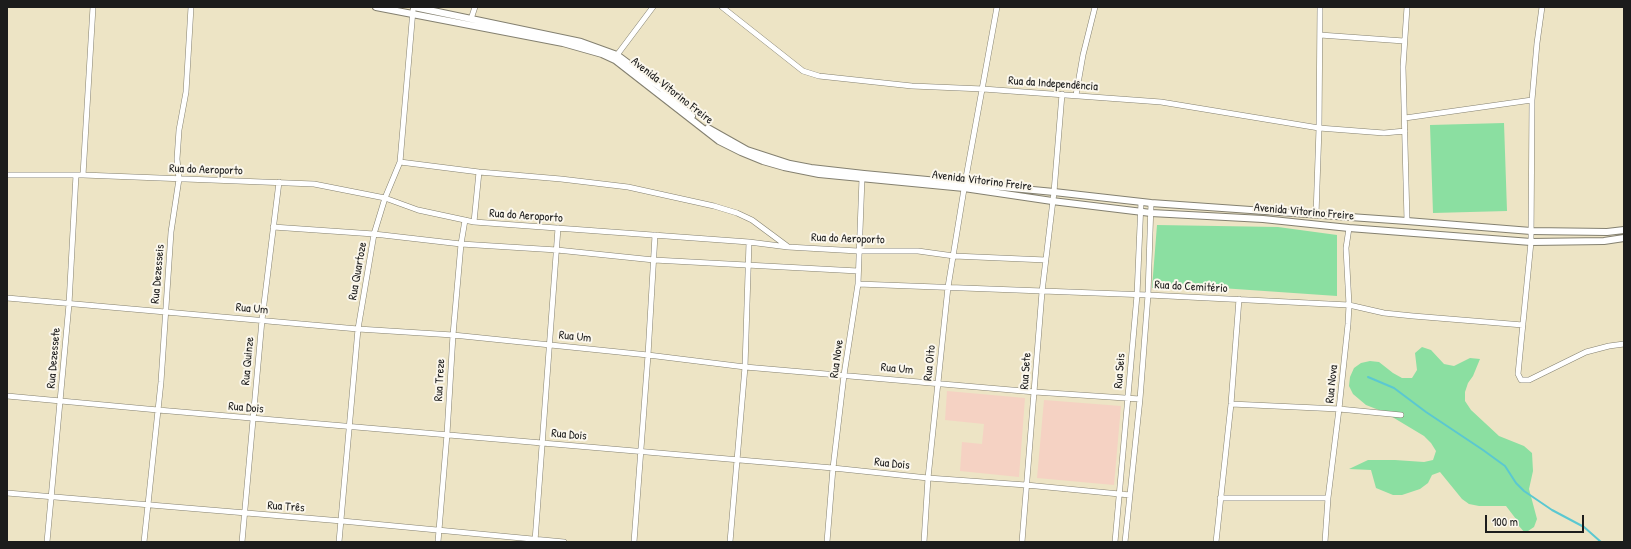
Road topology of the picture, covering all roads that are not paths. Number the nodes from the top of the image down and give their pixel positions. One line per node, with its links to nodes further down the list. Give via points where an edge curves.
1 (93, 7): 28 (street)
2 (191, 7): 30 (street, Rua Dezesseis, via 186,92 179,130)
3 (376, 7): 12 (street, Avenida Vitorino Freire)
4 (475, 7): 13 (street)
5 (653, 7): 16 (street)
6 (722, 7): 17 (street, Rua da Independência, via 809,74 912,86)
7 (997, 7): 17 (street)
8 (1095, 7): 19 (street)
9 (1320, 7): 14 (street)
10 (1407, 7): 15 (street)
11 (1542, 7): 20 (street, via 1536,43)
12 (413, 9): 13 (street, Avenida Vitorino Freire); 24 (street, Rua Quartoze); 29 (street, Avenida Vitorino Freire, via 602,54 615,60 719,141 741,152 784,167 819,174)
13 (471, 19): 16 (street, Avenida Vitorino Freire, via 581,42)
14 (1320, 35): 15 (street); 22 (street)
15 (1404, 41): 21 (street)
16 (617, 55): 32 (street, Avenida Vitorino Freire, via 711,130 747,150 811,168)
17 (983, 89): 18 (street, Rua da Independência); 32 (street)
18 (1062, 94): 19 (street, Rua da Independência); 33 (street)
19 (1076, 95): 22 (street, Rua da Independência, via 1161,102)
20 (1532, 100): 21 (street); 48 (street)
21 (1404, 118): 23 (street)
22 (1319, 128): 23 (street, Rua da Independência, via 1384,133); 40 (street)
23 (1405, 131): 42 (street)
24 (400, 162): 25 (street); 34 (street, Rua Quartoze)
25 (479, 172): 43 (street); 55 (street, via 594,182 714,206 752,220)
26 (7, 175): 27 (street, Rua do Aeroporto)
27 (76, 175): 28 (street, Rua do Aeroporto); 70 (street, Rua Dezessete)
28 (83, 175): 30 (street, Rua do Aeroporto)
29 (862, 178): 32 (street, Avenida Vitorino Freire); 57 (street, Rua Nove)
30 (179, 179): 31 (street, Rua do Aeroporto); 72 (street, Rua Dezesseis, via 171,232)
31 (279, 182): 34 (street, Rua do Aeroporto, via 314,184); 44 (street, Rua Quinze)
32 (965, 185): 33 (street, Avenida Vitorino Freire); 35 (street, Avenida Vitorino Freire); 58 (street, Rua Oito)
33 (1054, 192): 35 (street); 36 (street, Avenida Vitorino Freire)
34 (385, 198): 41 (street, Rua do Aeroporto, via 418,210); 49 (street, Rua Quartoze)
35 (1052, 201): 38 (street, Avenida Vitorino Freire); 60 (street, Rua Sete)
36 (1141, 202): 37 (street, Avenida Vitorino Freire); 38 (street, Rua Seis)
37 (1151, 203): 39 (street); 40 (street, Avenida Vitorino Freire)
38 (1140, 212): 39 (street, Avenida Vitorino Freire); 66 (street, Rua Seis)
39 (1151, 213): 46 (street, Avenida Vitorino Freire, via 1263,219); 67 (street)
40 (1316, 215): 42 (street, Avenida Vitorino Freire)
41 (465, 220): 43 (street, Rua do Aeroporto); 54 (street, Rua Treze)
42 (1407, 221): 48 (street, Avenida Vitorino Freire)
43 (474, 222): 45 (street, Rua do Aeroporto)
44 (273, 227): 49 (street); 73 (street, Rua Quinze)
45 (558, 228): 50 (street, Rua do Aeroporto); 56 (street)
46 (1349, 228): 53 (street, Avenida Vitorino Freire); 71 (street, Rua Nova, via 1346,248)
47 (1624, 230): 48 (street, Avenida Vitorino Freire)
48 (1531, 231): 53 (street)
49 (374, 234): 54 (street); 75 (street, Rua Quartoze)
50 (655, 235): 52 (street, Rua do Aeroporto); 59 (street)
51 (1624, 238): 53 (street, Avenida Vitorino Freire)
52 (749, 242): 55 (street, Rua do Aeroporto); 61 (street)
53 (1532, 242): 74 (street)
54 (461, 244): 56 (street); 76 (street, Rua Treze)
55 (788, 247): 57 (street, Rua do Aeroporto)
56 (557, 250): 59 (street); 77 (street)
57 (858, 251): 58 (street, Rua do Aeroporto, via 918,251); 62 (street, Rua Nove)
58 (954, 256): 60 (street, Rua do Aeroporto); 64 (street, Rua Oito)
59 (654, 260): 61 (street); 79 (street)
60 (1046, 260): 65 (street, Rua Sete)
61 (748, 265): 62 (street); 80 (street)
62 (858, 271): 63 (street, Rua Nove)
63 (858, 284): 64 (street, Rua do Cemitério); 81 (street, Rua Nove)
64 (948, 287): 65 (street, Rua do Cemitério); 82 (street, Rua Oito)
65 (1042, 292): 66 (street, Rua do Cemitério); 83 (street, Rua Sete)
66 (1137, 295): 67 (street, Rua do Cemitério); 85 (street, Rua Seis)
67 (1148, 295): 69 (street, Rua do Cemitério); 86 (street)
68 (7, 298): 70 (street, Rua Um)
69 (1239, 299): 71 (street, Rua do Cemitério); 88 (street)
70 (69, 304): 72 (street, Rua Um); 87 (street, Rua Dezessete)
71 (1349, 305): 74 (street, Rua do Cemitério, via 1384,313); 90 (street, Rua Nova)
72 (165, 312): 73 (street, Rua Um); 89 (street, Rua Dezesseis)
73 (262, 320): 75 (street, Rua Um); 92 (street, Rua Quinze)
74 (1522, 325): 78 (street, via 1518,374 1521,380 1529,380 1586,352)
75 (358, 328): 76 (street, Rua Um); 93 (street, Rua Quartoze)
76 (453, 335): 77 (street, Rua Um); 94 (street, Rua Treze)
77 (550, 344): 79 (street, Rua Um); 95 (street)
78 (1624, 344)
79 (648, 355): 80 (street, Rua Um); 96 (street)
80 (745, 367): 81 (street, Rua Um); 97 (street)
81 (844, 375): 82 (street, Rua Um); 98 (street, Rua Nove)
82 (938, 383): 83 (street, Rua Um); 99 (street, Rua Oito)
83 (1035, 392): 85 (street, Rua Um); 100 (street, Rua Sete)
84 (7, 396): 87 (street, Rua Dois)
85 (1128, 398): 86 (street, Rua Um); 102 (street, Rua Seis)
86 (1140, 399): 103 (street)
87 (61, 401): 89 (street, Rua Dois); 104 (street, Rua Dezessete)
88 (1230, 404): 90 (street); 105 (street)
89 (158, 410): 92 (street, Rua Dois); 107 (street, Rua Dezesseis)
90 (1339, 410): 91 (street); 106 (street, Rua Nova)
91 (1401, 416)
92 (253, 419): 93 (street, Rua Dois); 108 (street, Rua Quinze)
93 (350, 426): 94 (street, Rua Dois); 109 (street, Rua Quartoze)
94 (447, 434): 95 (street, Rua Dois); 110 (street, Rua Treze)
95 (543, 443): 96 (street, Rua Dois); 111 (street)
96 (640, 452): 97 (street, Rua Dois); 118 (street)
97 (738, 460): 98 (street, Rua Dois); 119 (street)
98 (833, 468): 99 (street, Rua Dois); 120 (street, Rua Nove)
99 (928, 478): 100 (street, Rua Dois); 121 (street, Rua Oito)
100 (1026, 485): 102 (street, Rua Dois); 122 (street, Rua Sete)
101 (7, 493): 104 (street, Rua Três)
102 (1118, 494): 103 (street, Rua Dois); 123 (street, Rua Seis)
103 (1130, 495): 124 (street)
104 (51, 497): 107 (street, Rua Três); 112 (street, Rua Dezessete)
105 (1220, 498): 106 (street); 125 (street)
106 (1328, 498): 126 (street, Rua Nova)
107 (147, 505): 108 (street, Rua Três); 113 (street, Rua Dezesseis)
108 (245, 514): 109 (street, Rua Três); 114 (street, Rua Quinze)
109 (342, 521): 110 (street, Rua Três); 115 (street, Rua Quartoze)
110 (440, 530): 111 (street, Rua Três); 116 (street, Rua Treze)
111 (535, 541): 117 (street, Rua Três)
112 (47, 542)
113 (144, 542)
114 (242, 542)
115 (339, 542)
116 (438, 542)
117 (564, 542)
118 (634, 542)
119 (730, 542)
120 (827, 542)
121 (924, 542)
122 (1022, 542)
123 (1115, 542)
124 (1125, 542)
125 (1216, 542)
126 (1325, 542)

